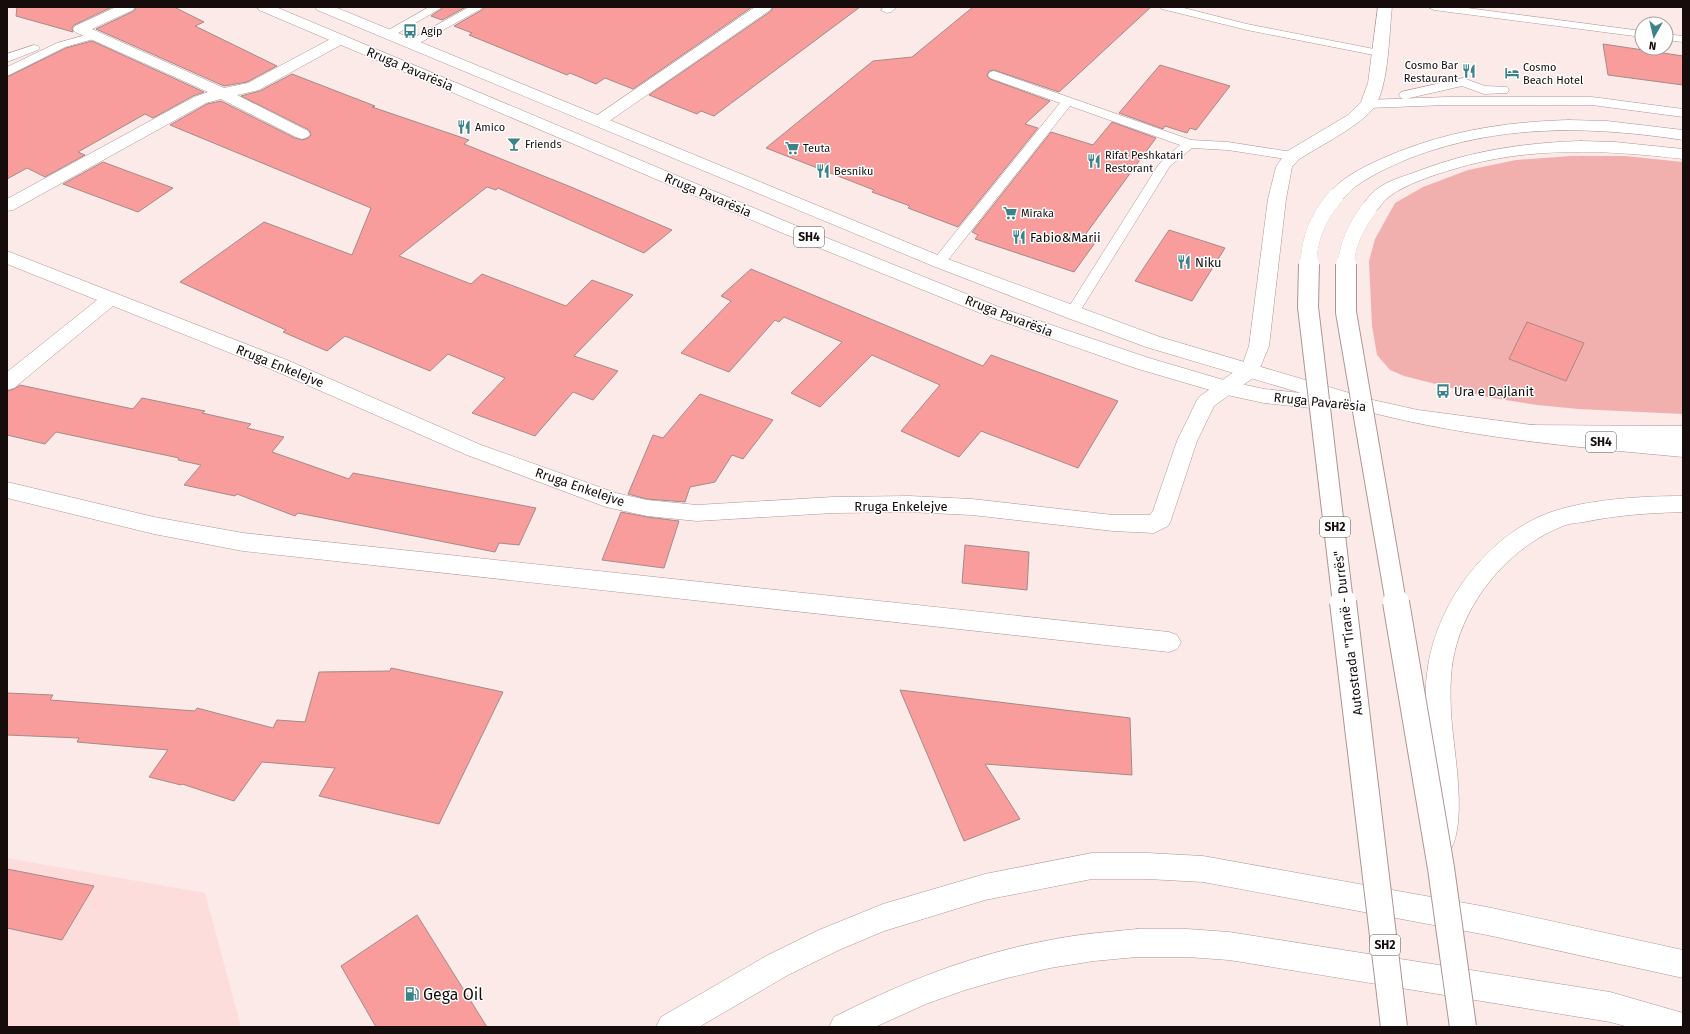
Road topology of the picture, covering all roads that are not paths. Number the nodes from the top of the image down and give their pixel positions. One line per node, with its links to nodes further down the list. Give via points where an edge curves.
1 (128, 7): 10 (main road)
2 (264, 7): 13 (main road, Rruga Pavarësia / SH4)
3 (437, 7): 12 (lane)
4 (477, 7): 14 (lane)
5 (765, 7): 24 (main road)
6 (1166, 7): 15 (lane, via 1246,27)
7 (1385, 7): 15 (main road)
8 (1434, 7): 11 (lane)
9 (330, 8): 12 (main road, Rruga Pavarësia / SH4)
10 (87, 33): 16 (lane); 17 (lane); 20 (main road)
11 (1634, 33)
12 (389, 34): 14 (main road, Rruga Pavarësia / SH4)
13 (341, 39): 20 (main road, via 253,87); 37 (main road, Rruga Pavarësia / SH4, via 786,228 997,312 1142,363)
14 (412, 43): 24 (main road, Rruga Pavarësia / SH4)
15 (1379, 53): 22 (main road, via 1376,83)
16 (7, 58)
17 (7, 72)
18 (994, 75): 21 (lane)
19 (1523, 90): 22 (lane, via 1484,90 1463,82)
20 (222, 93): 25 (main road); 30 (main road, via 200,100)
21 (1068, 101): 27 (lane); 32 (lane)
22 (1368, 104): 23 (lane, via 1592,101); 29 (main road, via 1354,118)
23 (1683, 113)
24 (599, 121): 32 (main road, Rruga Pavarësia / SH4)
25 (302, 134)
26 (1683, 135): 49 (main road, Autostrada "Tiranë - Durrës" / SH2, bridge, via 1623,127 1577,125 1535,126 1457,137 1401,154 1342,188 1321,216 1312,241 1307,272 1308,307)
27 (1189, 144): 29 (lane, via 1228,146); 34 (lane, via 1165,164)
28 (1683, 154): 45 (main road, bridge, via 1602,146 1560,146 1481,155 1439,167 1384,192 1357,227 1348,250 1346,312)
29 (1292, 156): 35 (main road, via 1284,167 1279,184 1259,346)
30 (7, 206)
31 (7, 257): 33 (main road, Rruga Enkelejve)
32 (939, 262): 34 (main road, Rruga Pavarësia / SH4)
33 (110, 299): 36 (main road); 37 (main road, Rruga Enkelejve, via 280,365 474,450 614,501 647,508 697,513 833,505 909,504 972,507 1154,524 1160,520 1164,512 1187,441 1206,402)
34 (1072, 313): 35 (main road, Rruga Pavarësia / SH4, via 1160,345)
35 (1250, 370): 37 (main road); 38 (main road, Rruga Pavarësia / SH4)
36 (7, 383)
37 (1227, 388): 38 (main road, Rruga Pavarësia / SH4, via 1264,396)
38 (1373, 407): 39 (main road, SH4, via 1446,422)
39 (1520, 432): 40 (main road); 41 (main road, SH4)
40 (1683, 434)
41 (1683, 449)
42 (7, 490): 44 (main road, via 143,524 244,542)
43 (1683, 504): 45 (main road, bridge, via 1608,508 1557,519 1521,538 1474,584 1454,617 1440,667 1440,717 1446,792)
44 (1169, 642)
45 (1441, 868): 50 (main road, bridge)
46 (1683, 964): 47 (main road, via 1487,921 1204,869 1092,866 985,887 883,918 778,965)
47 (670, 1027)
48 (844, 1027): 51 (main road, via 926,989 1033,956 1082,948 1181,943 1229,946 1610,1006)
49 (1394, 1027)
50 (1463, 1027)
51 (1682, 1027)

